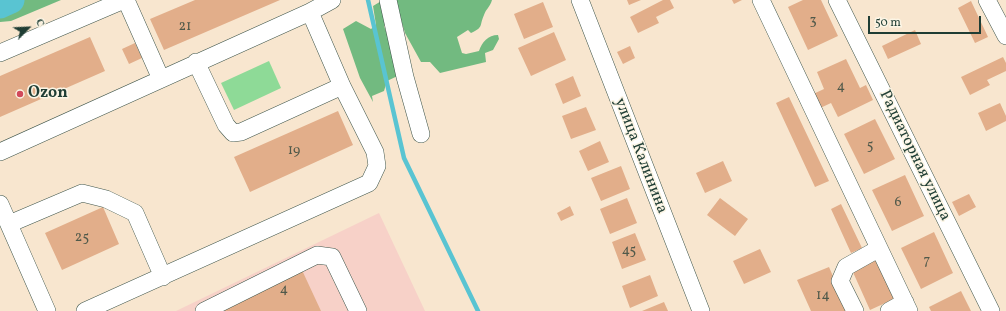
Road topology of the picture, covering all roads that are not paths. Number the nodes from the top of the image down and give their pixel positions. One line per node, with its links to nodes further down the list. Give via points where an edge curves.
1 (125, 0): 10 (street); 12 (street)
2 (332, 0): 8 (street)
3 (388, 0): 14 (street, via 405,78)
4 (580, 0): 25 (street, улица Калинина)
5 (761, 0): 18 (street)
6 (837, 0): 28 (street, Радиаторная улица)
7 (987, 0): 9 (street)
8 (310, 12): 11 (street); 13 (street)
9 (1006, 36)
10 (0, 53)
11 (196, 62): 12 (street); 13 (street, via 226,125 233,133 241,132)
12 (161, 79): 15 (street)
13 (342, 86): 19 (street, via 375,152 377,166 369,183)
14 (421, 134)
15 (0, 152)
16 (0, 204): 17 (street)
17 (9, 224): 19 (street, via 82,193 106,199 135,213); 21 (street)
18 (878, 249): 20 (street); 26 (street, via 846,267 840,281)
19 (163, 277): 22 (street)
20 (907, 307): 27 (street)
21 (47, 311)
22 (85, 311)
23 (204, 311): 24 (street, via 317,255 332,256)
24 (358, 311)
25 (701, 311)
26 (855, 311)
27 (888, 311)
28 (990, 311)

